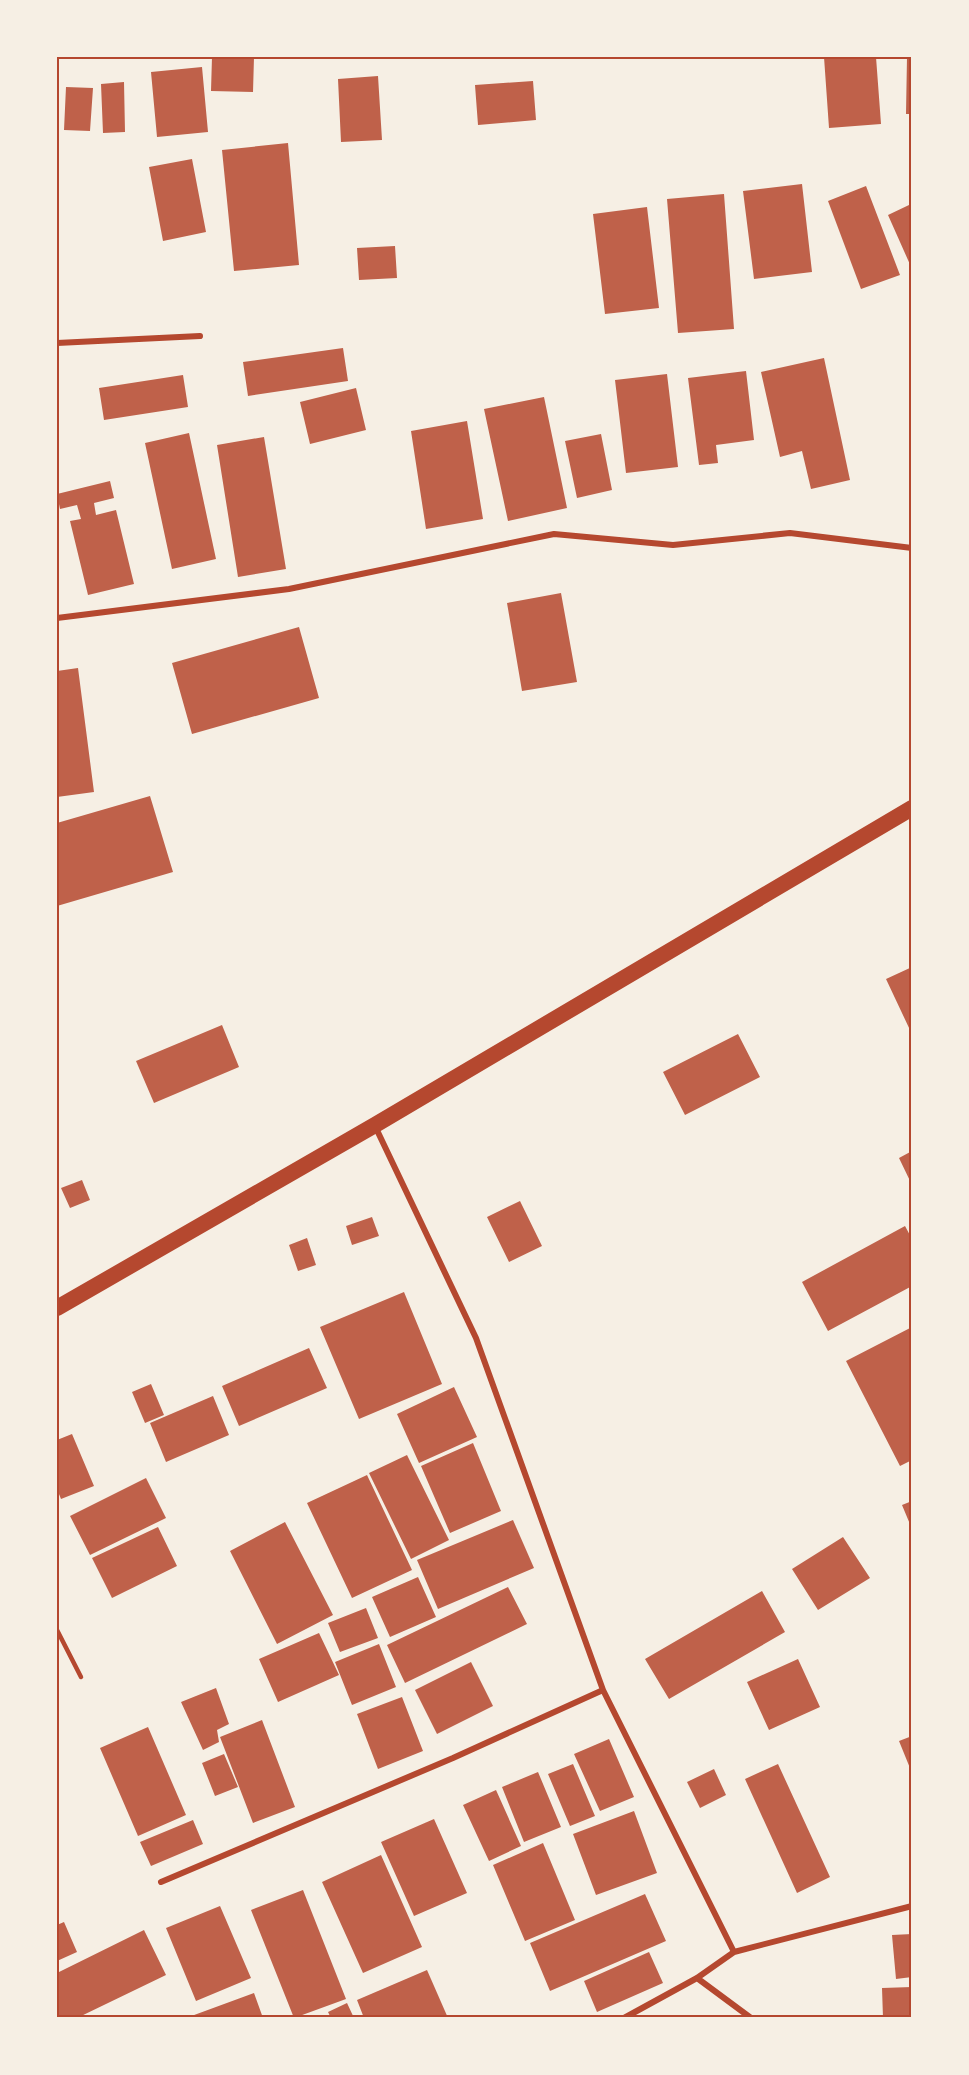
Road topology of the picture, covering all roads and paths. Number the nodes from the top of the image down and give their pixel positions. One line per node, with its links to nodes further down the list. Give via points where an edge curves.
1 (200, 336): 2 (street)
2 (57, 343)
3 (912, 548): 4 (street, via 790,533 673,545 554,534 289,589)
4 (57, 618)
5 (911, 813): 6 (highway)
6 (375, 1125): 7 (highway); 10 (street, via 476,1338)
7 (57, 1308)
8 (57, 1630): 9 (lane)
9 (81, 1677)
10 (603, 1690): 11 (street); 13 (street)
11 (161, 1882)
12 (912, 1906): 13 (street)
13 (734, 1952): 14 (street)
14 (697, 1978): 15 (street); 16 (street)
15 (624, 2018)
16 (751, 2018)

